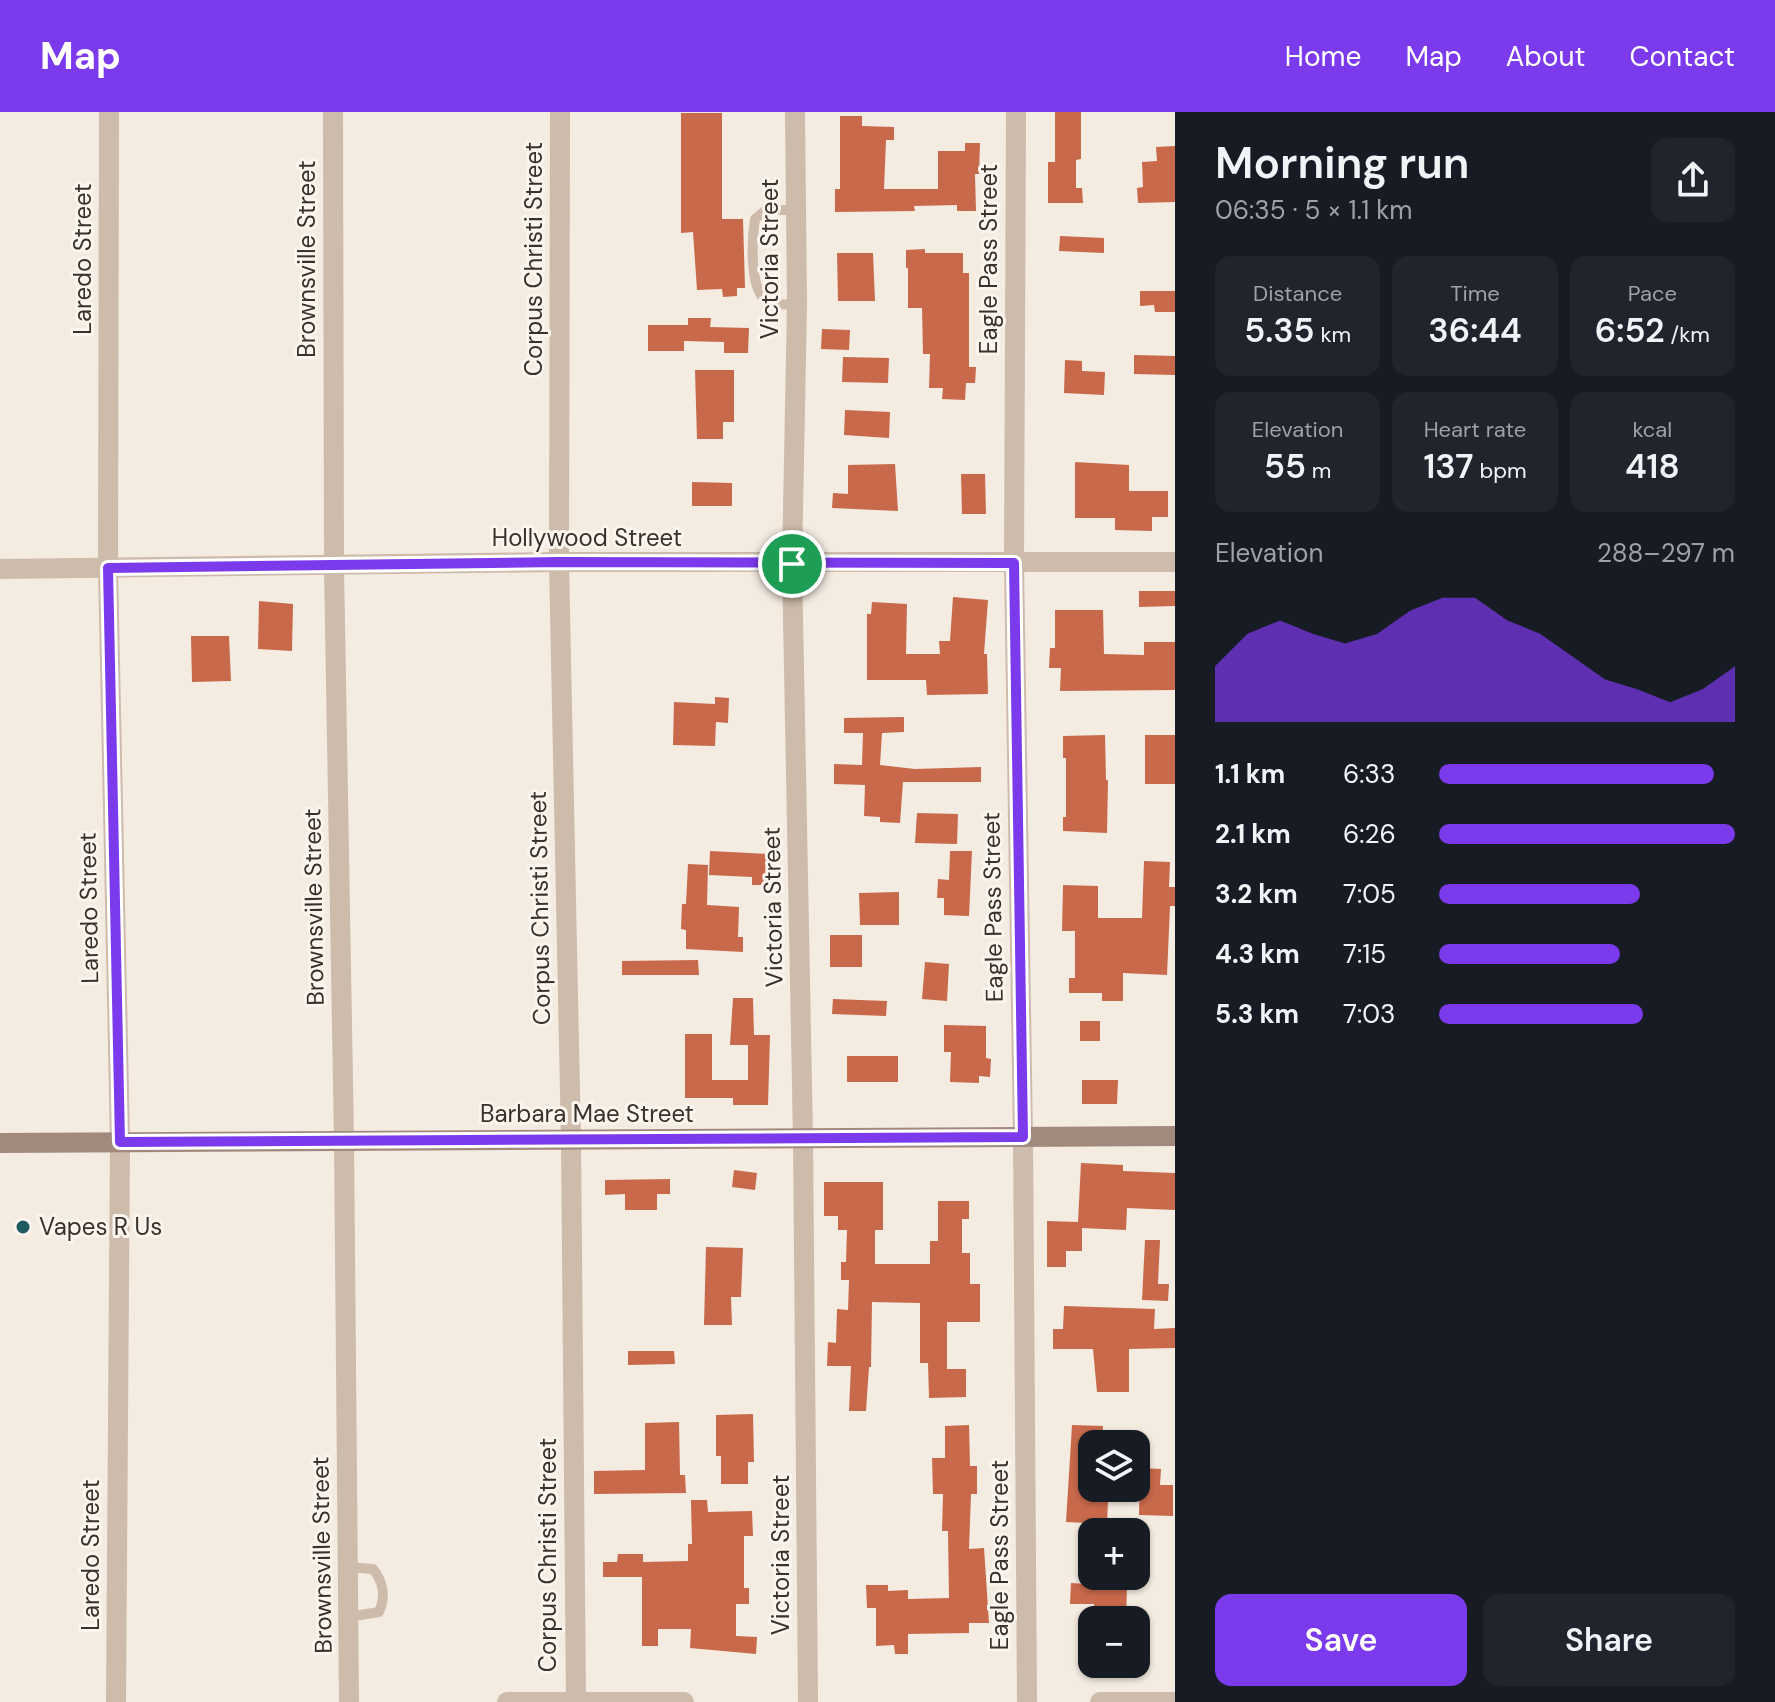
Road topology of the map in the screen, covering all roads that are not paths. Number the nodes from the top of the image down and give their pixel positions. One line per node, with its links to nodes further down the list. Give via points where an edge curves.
1 (109, 112): 13 (street, Laredo Street)
2 (333, 112): 12 (street, Brownsville Street)
3 (560, 112): 8 (street, Corpus Christi Street)
4 (795, 112): 6 (street, Victoria Street)
5 (1016, 112): 10 (street, Eagle Pass Street)
6 (796, 210): 7 (street, Victoria Street); 7 (lane, via 766,210 755,219 753,233 759,296 768,303)
7 (797, 304): 11 (street, Victoria Street)
8 (559, 562): 11 (street, Hollywood Street); 12 (street, Hollywood Street); 19 (street, Corpus Christi Street)
9 (1175, 562): 10 (street, Hollywood Street)
10 (1014, 563): 11 (street, Hollywood Street); 16 (street, Eagle Pass Street)
11 (792, 564): 17 (street, Victoria Street)
12 (334, 567): 13 (street, Hollywood Street); 18 (street, Brownsville Street)
13 (108, 568): 14 (street, Hollywood Street); 20 (street, Laredo Street)
14 (0, 569)
15 (1175, 1136): 16 (street, Barbara Mae Street)
16 (1023, 1137): 17 (street, Barbara Mae Street); 30 (street, Eagle Pass Street)
17 (803, 1138): 19 (street, Barbara Mae Street); 29 (street, Victoria Street)
18 (344, 1140): 19 (street, Barbara Mae Street); 20 (street, Barbara Mae Street); 22 (street, Brownsville Street)
19 (571, 1141): 24 (street, Corpus Christi Street)
20 (120, 1142): 21 (street, Barbara Mae Street); 25 (street, Laredo Street)
21 (0, 1143)
22 (347, 1567): 23 (street, Brownsville Street); 23 (lane, via 373,1569 384,1600 379,1612)
23 (348, 1617): 26 (street, Brownsville Street)
24 (576, 1701): 27 (street); 28 (street)
25 (116, 1702)
26 (349, 1702)
27 (507, 1702)
28 (684, 1702)
29 (808, 1702)
30 (1027, 1702)
31 (1100, 1702): 32 (street)
32 (1175, 1702)

